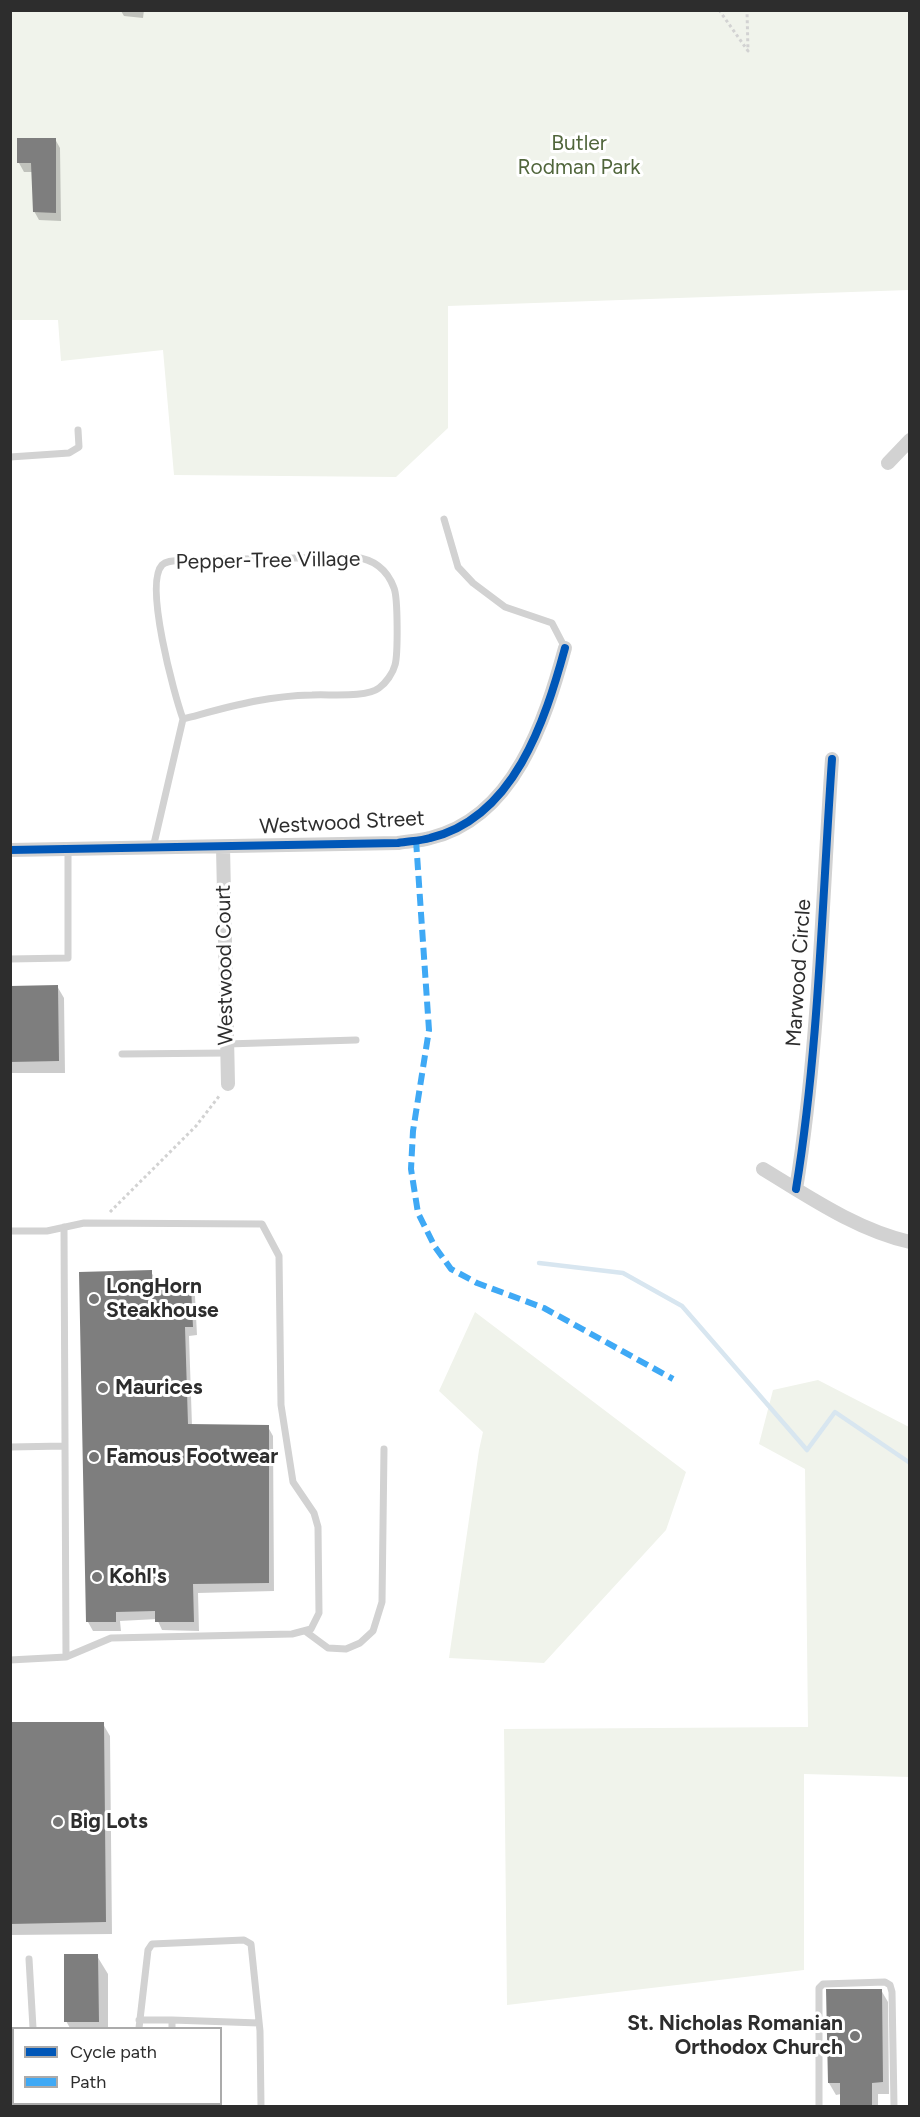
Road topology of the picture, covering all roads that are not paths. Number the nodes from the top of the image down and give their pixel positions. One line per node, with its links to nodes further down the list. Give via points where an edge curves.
1 (78, 430): 3 (lane, via 79,447 69,453)
2 (909, 440): 4 (street)
3 (10, 457)
4 (888, 463)
5 (444, 519): 6 (lane, via 458,567 473,583 505,607 552,623)
6 (565, 648): 9 (street, Westwood Street, via 520,768 474,818 431,838 398,843)
7 (183, 719): 7 (lane, Pepper-Tree Village, via 256,699 364,693 381,687 395,666 396,594 388,576 377,564 354,557 184,560 162,565 155,581 155,596); 10 (lane, Pepper-Tree Village)
8 (832, 759): 19 (street, Marwood Circle, via 805,1135)
9 (223, 847): 10 (street, Westwood Street); 15 (street, Westwood Court)
10 (153, 848): 11 (street, Westwood Street)
11 (68, 849): 12 (street, Westwood Street); 13 (lane, via 68,958)
12 (10, 850)
13 (10, 959)
14 (356, 1040): 15 (lane)
15 (227, 1049): 16 (lane); 17 (street, Westwood Court)
16 (122, 1054)
17 (228, 1084)
18 (764, 1169): 19 (street)
19 (796, 1189): 22 (street, via 877,1232)
20 (64, 1227): 21 (lane); 23 (lane); 26 (lane, via 84,1223 262,1224 279,1256 281,1405 293,1482 314,1513 318,1527 319,1613 311,1629)
21 (10, 1231)
22 (909, 1242)
23 (65, 1446): 24 (lane); 27 (lane)
24 (10, 1447)
25 (384, 1449): 26 (lane, via 381,1602 373,1631 360,1643 346,1648 328,1648)
26 (305, 1631): 27 (lane, via 111,1638)
27 (66, 1657): 28 (lane)
28 (10, 1660)
29 (29, 1959): 33 (lane)
30 (140, 2020): 31 (lane); 32 (lane, via 148,1950 152,1944 244,1940 251,1944); 34 (lane)
31 (172, 2020): 32 (lane); 35 (lane)
32 (259, 2023): 36 (lane)
33 (33, 2027)
34 (138, 2027)
35 (172, 2027)
36 (261, 2106)
37 (819, 2106): 38 (lane, via 819,1988 823,1984 885,1982 892,1992)
38 (894, 2106)

